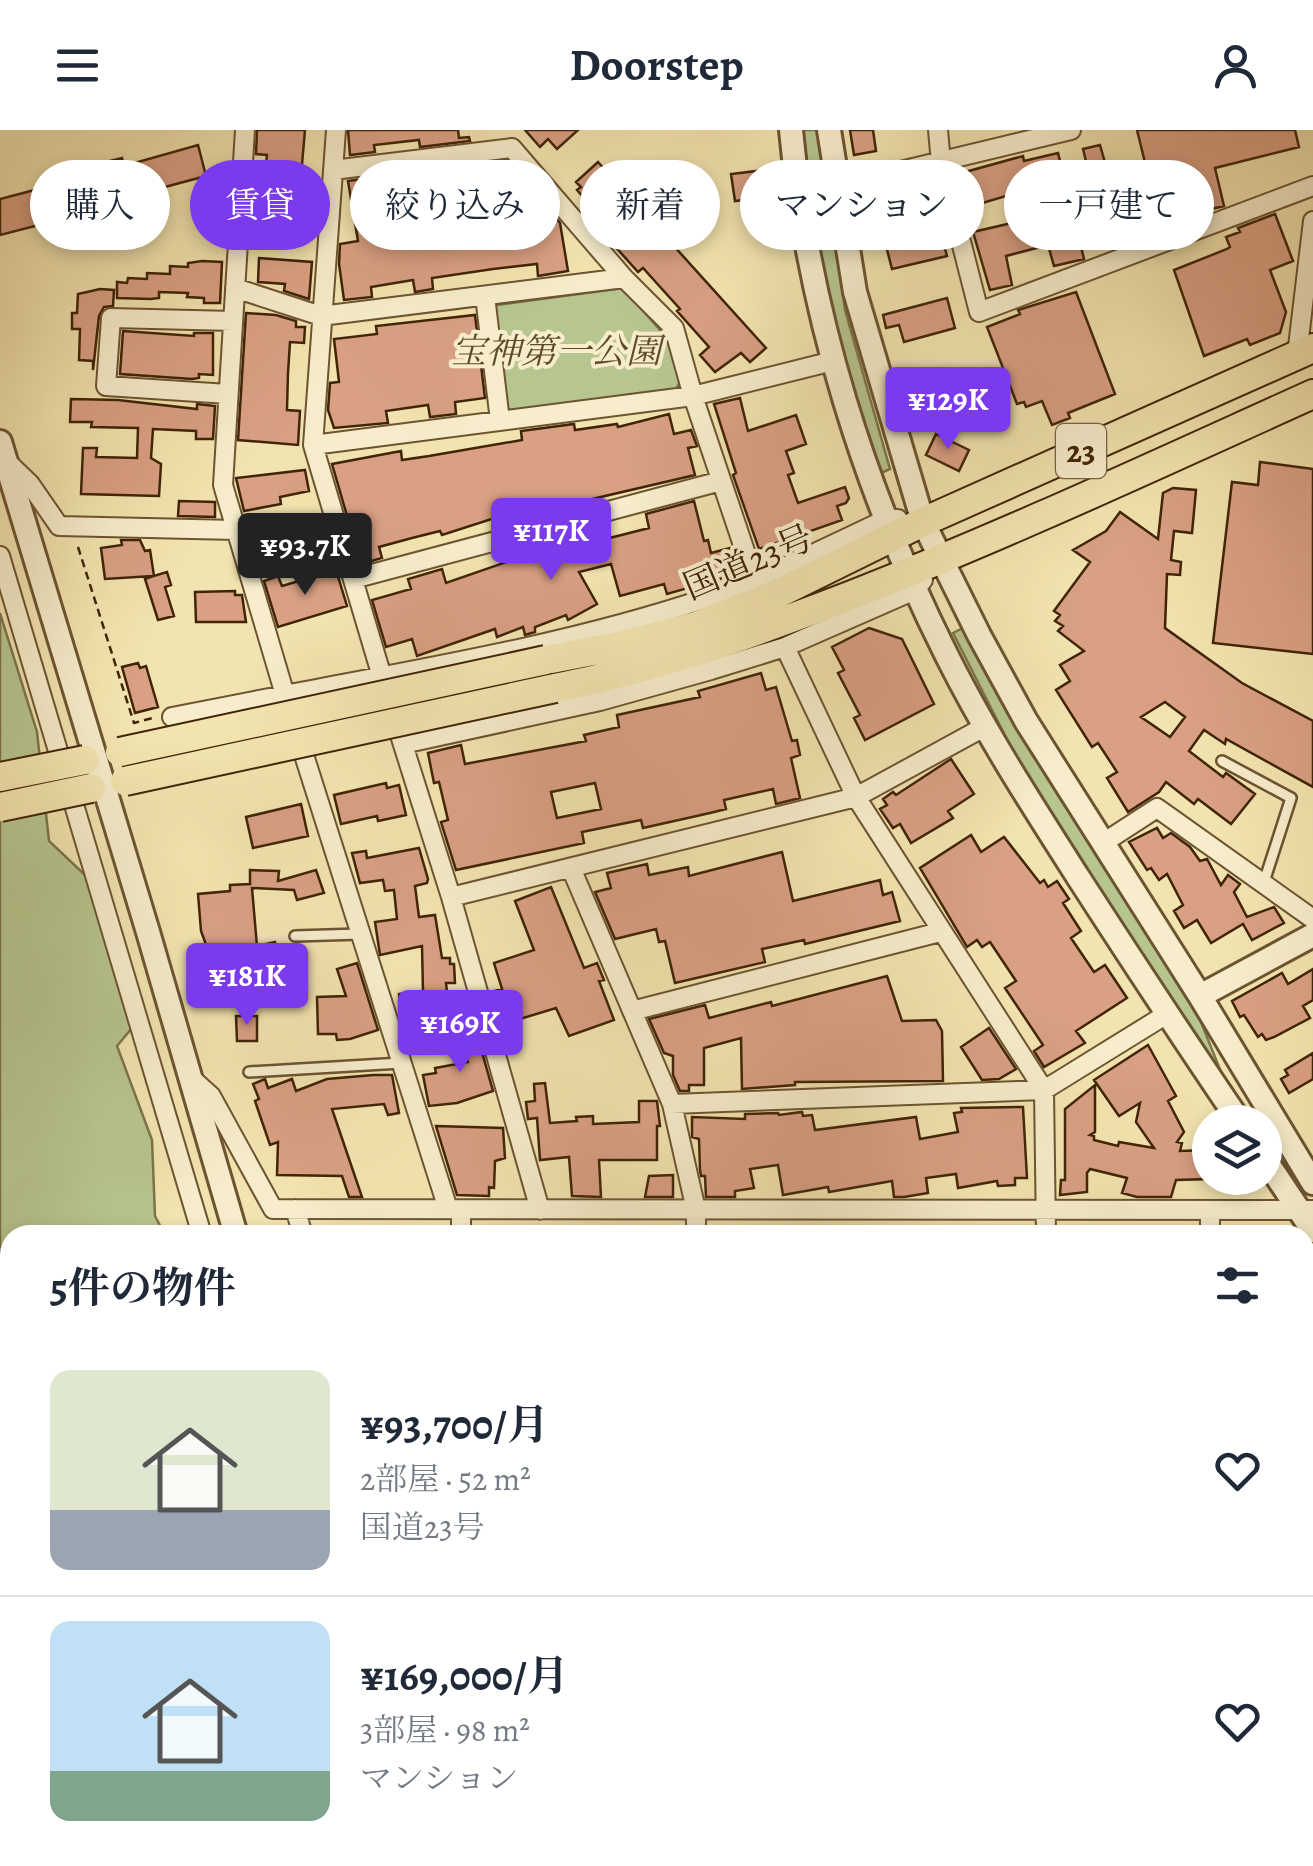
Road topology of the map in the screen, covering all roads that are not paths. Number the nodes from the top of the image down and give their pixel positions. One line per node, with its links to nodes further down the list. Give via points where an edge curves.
1 (245, 130): 18 (street)
2 (336, 130): 12 (street)
3 (496, 130): 8 (street)
4 (791, 130): 23 (street, via 796,187)
5 (829, 130): 9 (street)
6 (938, 130): 10 (street)
7 (1071, 130): 11 (street)
8 (512, 148): 12 (street); 17 (street)
9 (834, 160)
10 (940, 160)
11 (952, 160)
12 (333, 170): 20 (street)
13 (1313, 186): 16 (street, via 979,312)
14 (1313, 221): 22 (street)
15 (848, 250): 31 (street)
16 (963, 250)
17 (624, 278): 19 (street); 26 (street, via 674,328)
18 (235, 288): 20 (street); 21 (street)
19 (485, 296): 20 (street); 27 (street)
20 (321, 316): 28 (street)
21 (233, 321): 24 (street); 24 (street, via 111,318 106,386)
22 (1305, 352): 31 (highway, 国道23号 / 23)
23 (833, 361): 26 (street); 32 (street)
24 (228, 394): 33 (street, via 223,485)
25 (1313, 394): 35 (highway, 国道23号 / 23)
26 (693, 396): 27 (street); 30 (street)
27 (500, 421): 28 (street)
28 (313, 445): 36 (street)
29 (3, 451): 33 (street, via 59,526); 45 (street)
30 (721, 481): 36 (street); 37 (street)
31 (923, 522): 32 (highway, 国道23号 / 23); 35 (street)
32 (890, 528): 37 (street); 38 (street); 45 (highway, 国道23号 / 23, bridge, via 776,594 696,626)
33 (236, 530): 41 (street)
34 (0, 556): 78 (street)
35 (940, 560): 38 (highway, 国道23号 / 23); 51 (street, via 1026,722)
36 (353, 579): 40 (street)
37 (754, 581): 40 (street, via 588,632)
38 (912, 581): 39 (street); 43 (street); 48 (highway, 国道23号 / 23, bridge, via 623,675)
39 (785, 648): 44 (street, via 600,700); 49 (street)
40 (382, 676): 41 (street); 44 (street)
41 (285, 695): 42 (street); 57 (street)
42 (172, 717)
43 (986, 726): 49 (street); 62 (street)
44 (402, 744): 54 (street)
45 (100, 756): 47 (highway, 国道23号 / 23, bridge); 48 (street)
46 (1222, 761): 53 (lane, via 1290,798)
47 (0, 778)
48 (106, 785): 50 (highway, 国道23号 / 23, bridge); 65 (street)
49 (856, 797): 52 (street); 56 (street)
50 (0, 807)
51 (1103, 842): 53 (street, via 1156,808); 60 (street)
52 (571, 868): 54 (street); 61 (street)
53 (1264, 882): 55 (street)
54 (451, 897): 73 (street)
55 (1313, 919)
56 (940, 932): 61 (street); 66 (street)
57 (360, 934): 59 (lane); 63 (street)
58 (1313, 934): 60 (street)
59 (295, 936)
60 (1200, 996): 70 (street)
61 (632, 1011): 67 (street)
62 (1166, 1014): 66 (street); 68 (street)
63 (402, 1063): 64 (lane); 72 (street)
64 (249, 1072)
65 (187, 1075): 71 (street, via 211,1096 273,1209); 79 (street)
66 (1044, 1090): 67 (street); 77 (street)
67 (672, 1104): 74 (street)
68 (1228, 1105)
69 (1282, 1180): 76 (street)
70 (1313, 1183)
71 (295, 1209): 72 (street); 80 (street)
72 (454, 1210): 73 (street); 81 (street)
73 (540, 1210): 74 (street)
74 (696, 1210): 77 (street); 82 (street)
75 (1210, 1210): 76 (street); 77 (street); 84 (street)
76 (1306, 1210)
77 (1046, 1211): 83 (street)
78 (199, 1225)
79 (233, 1225)
80 (299, 1225)
81 (458, 1225)
82 (696, 1225)
83 (1046, 1225)
84 (1210, 1225)

